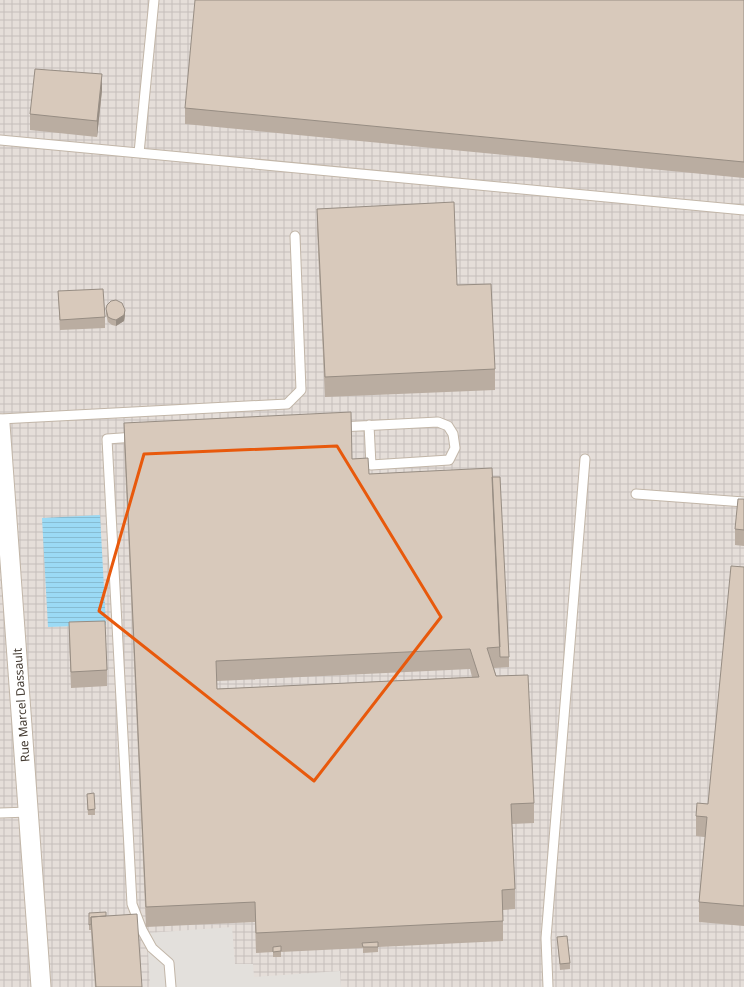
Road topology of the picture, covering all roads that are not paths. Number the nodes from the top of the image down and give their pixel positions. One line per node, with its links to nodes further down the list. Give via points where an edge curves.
1 (154, 0): 3 (lane)
2 (0, 140): 3 (lane)
3 (139, 153): 4 (lane)
4 (744, 210)
5 (295, 236): 6 (lane, via 301,390 287,404)
6 (0, 419)
7 (0, 424): 14 (street, Rue Marcel Dassault)
8 (369, 425): 8 (lane, via 438,422 448,426 453,434 455,448 449,460 371,465); 9 (lane)
9 (329, 427)
10 (147, 437): 18 (lane, via 107,439 132,904 152,948 169,963)
11 (585, 458): 19 (lane, via 546,938)
12 (636, 494): 13 (lane)
13 (744, 502)
14 (6, 591): 15 (street, Rue Marcel Dassault)
15 (29, 812): 16 (lane); 17 (street, Rue Marcel Dassault)
16 (0, 813)
17 (42, 987)
18 (171, 987)
19 (548, 987)

